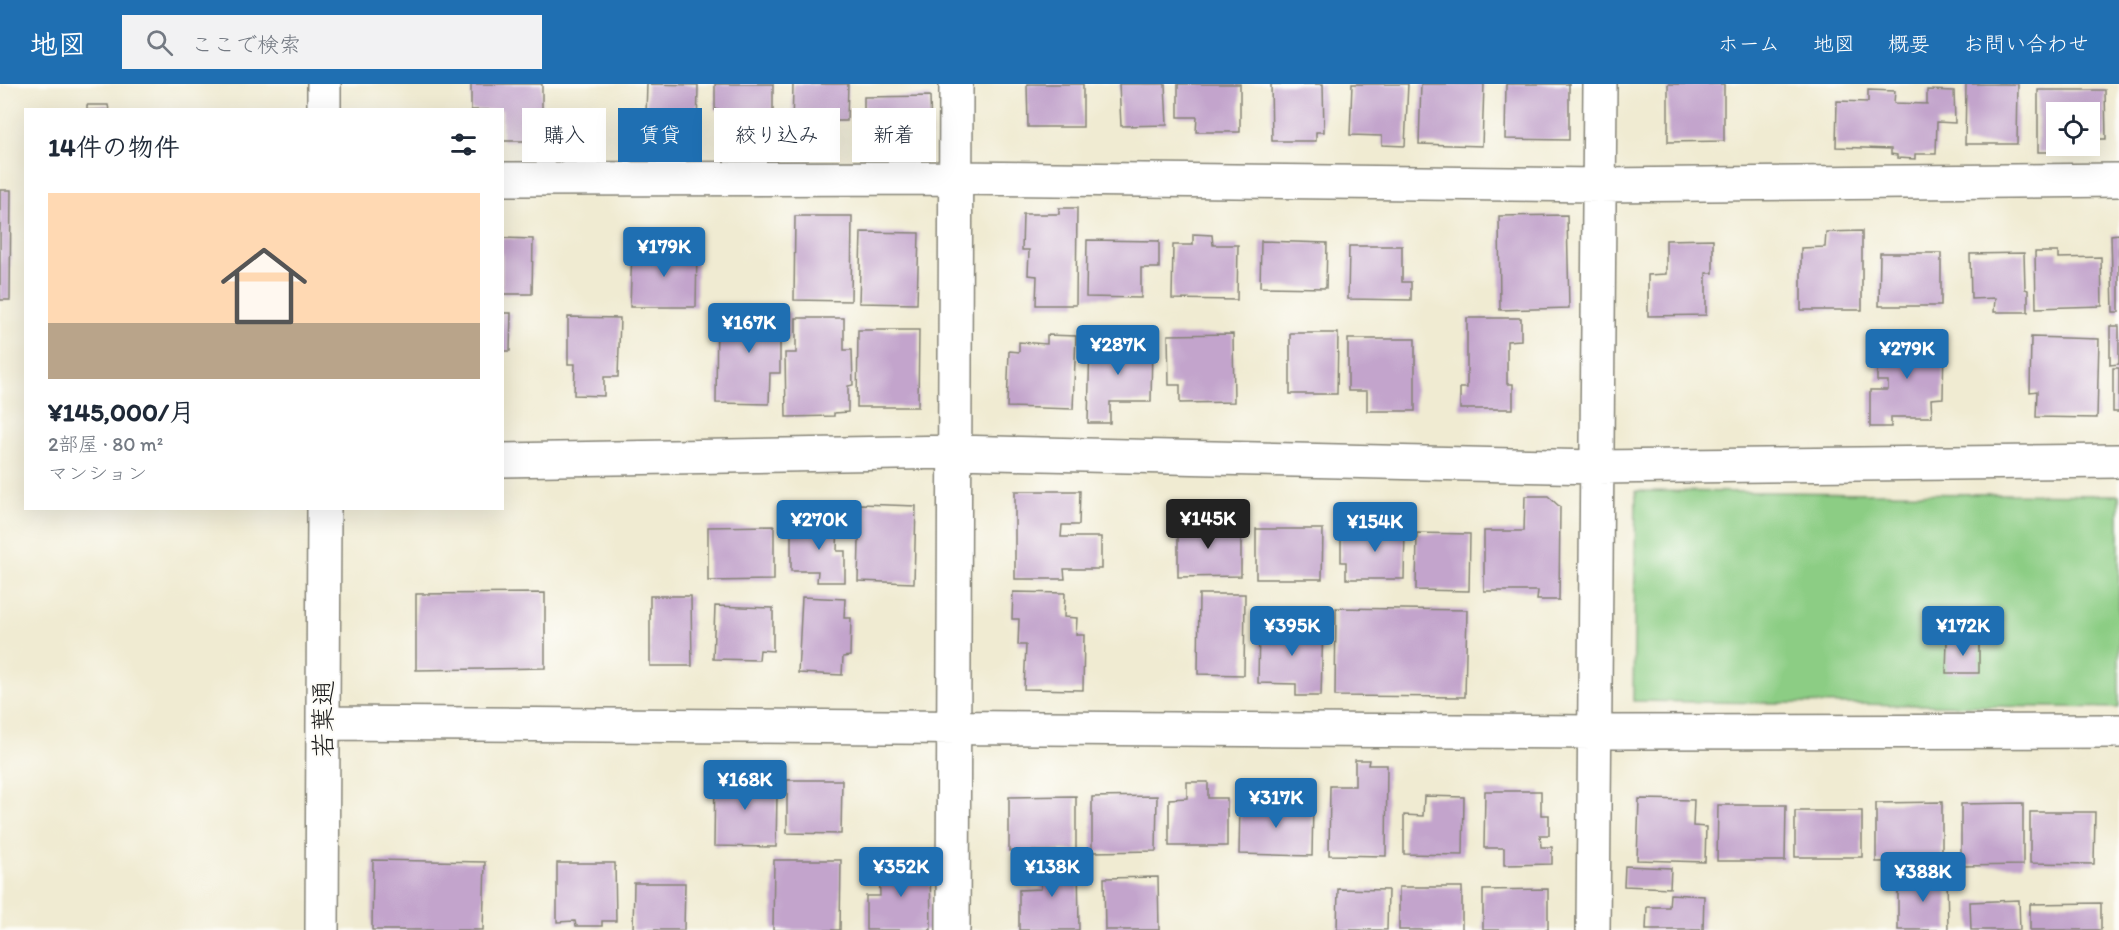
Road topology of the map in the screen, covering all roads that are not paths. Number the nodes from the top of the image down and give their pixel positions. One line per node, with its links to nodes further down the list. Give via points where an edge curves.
1 (324, 84): 4 (street)
2 (956, 84): 5 (street)
3 (1600, 84): 8 (street)
4 (324, 108)
5 (956, 178): 6 (street); 8 (street); 9 (street)
6 (504, 179)
7 (2119, 180): 8 (street)
8 (1599, 185): 12 (street)
9 (955, 452): 10 (street); 12 (street); 15 (street)
10 (504, 460)
11 (2119, 461): 12 (street)
12 (1597, 467): 17 (street)
13 (324, 510): 14 (street, 若葉通)
14 (323, 723): 15 (street); 18 (street, 若葉通)
15 (954, 728): 17 (street); 19 (street)
16 (2119, 731): 17 (street)
17 (1594, 732): 20 (street)
18 (322, 930)
19 (953, 930)
20 (1593, 930)

